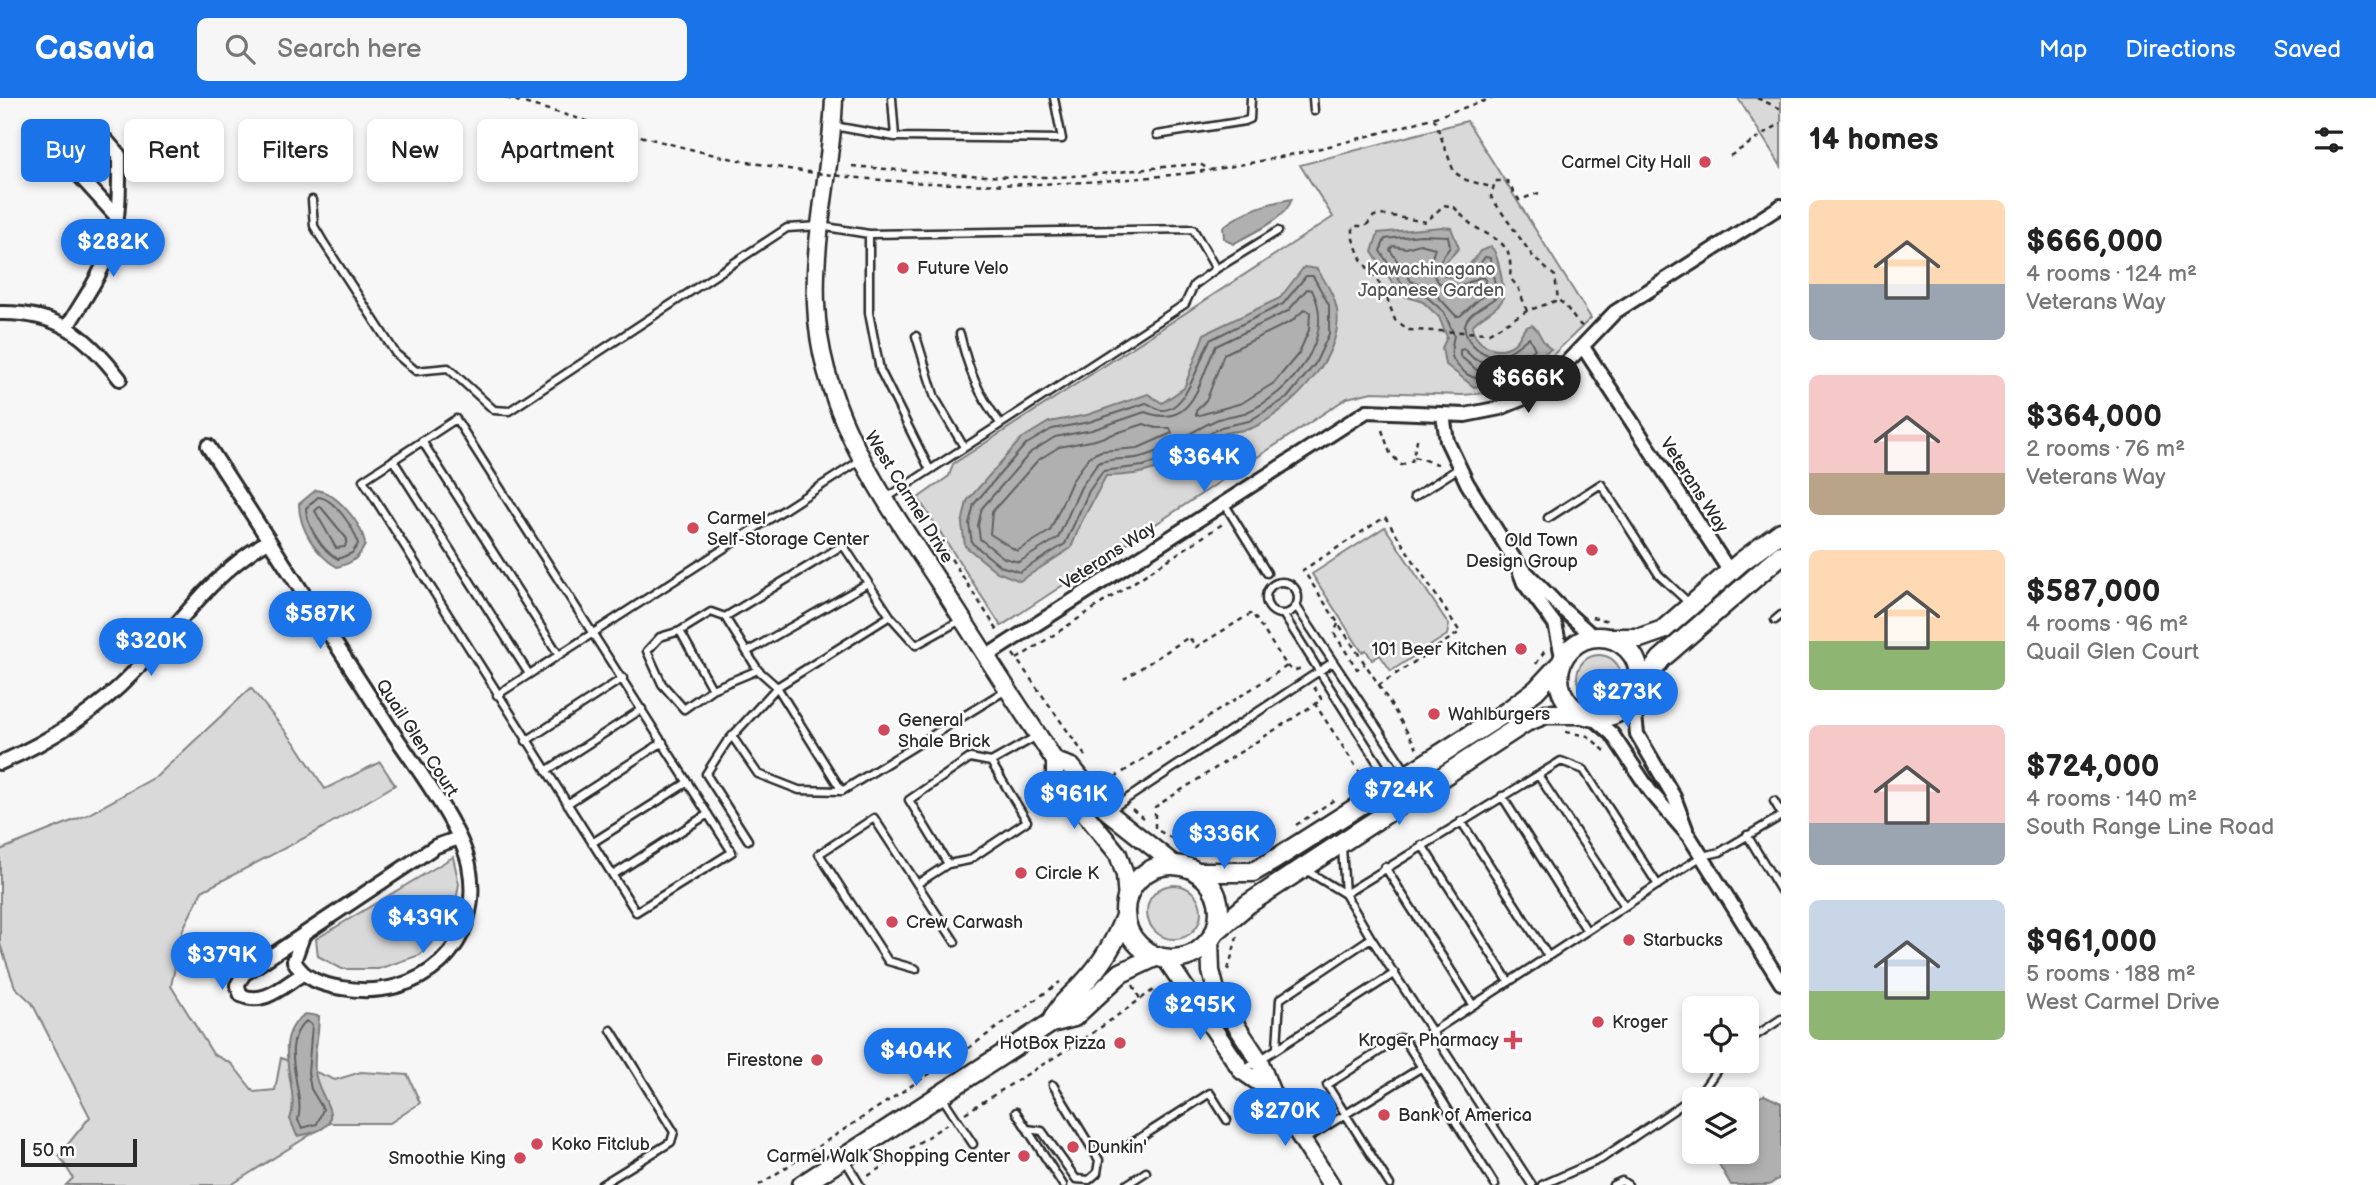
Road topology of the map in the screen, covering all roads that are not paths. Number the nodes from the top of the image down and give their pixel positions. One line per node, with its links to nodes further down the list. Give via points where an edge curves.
1 (834, 98): 7 (street, West Carmel Drive)
2 (892, 98): 9 (lane)
3 (1054, 98): 9 (lane, via 1062,139)
4 (1251, 98): 8 (lane, via 1250,119 1245,121)
5 (1314, 98): 6 (lane)
6 (1314, 111)
7 (832, 126): 9 (lane); 13 (street, West Carmel Drive)
8 (1157, 135)
9 (895, 137)
10 (312, 200): 13 (lane, via 314,226 396,354 416,371 447,368 494,410 509,411 787,229)
11 (1781, 205): 21 (street, Veterans Way, via 1615,312)
12 (116, 216): 12 (street, via 119,155 107,141 90,141 76,154 75,171); 18 (street, via 107,257)
13 (820, 226): 15 (lane); 29 (street, West Carmel Drive, via 816,305 820,340 833,398)
14 (1278, 231): 16 (lane)
15 (869, 234): 16 (lane, via 1193,229); 31 (lane, via 869,313 880,370)
16 (1216, 268): 24 (lane, via 1194,285 1185,304)
17 (0, 313): 18 (street, via 30,314)
18 (67, 327): 22 (street, via 87,340)
19 (960, 334): 24 (lane, via 981,398)
20 (916, 336): 27 (lane, via 935,398)
21 (1583, 347): 23 (street, Veterans Way, via 1551,379 1522,399 1476,414); 41 (street, Veterans Way)
22 (120, 379)
23 (1443, 415): 30 (street, via 1447,441); 34 (street, Veterans Way, via 1367,411)
24 (1000, 423): 27 (lane)
25 (422, 441): 28 (lane); 50 (lane, via 456,419); 53 (lane)
26 (208, 446): 37 (street, Quail Glen Court)
27 (964, 447): 31 (lane)
28 (393, 460): 59 (lane); 64 (lane, via 363,480)
29 (861, 460): 33 (street, West Carmel Drive); 50 (lane)
30 (1460, 468): 32 (lane); 39 (street)
31 (930, 470): 33 (lane)
32 (1414, 497)
33 (885, 499): 48 (street, West Carmel Drive)
34 (1223, 501): 40 (lane); 54 (street, Veterans Way)
35 (1548, 518): 44 (lane, via 1601,484 1659,575)
36 (1781, 532): 41 (main road)
37 (268, 541): 74 (street, via 219,576 131,675 103,699 40,744); 90 (street, Quail Glen Court)
38 (1781, 555): 65 (main road, via 1661,659)
39 (1516, 562): 51 (street, via 1557,604); 55 (street, via 1524,583 1555,624)
40 (1268, 572)
41 (1730, 572): 44 (main road)
42 (868, 583): 46 (lane); 47 (lane, via 843,545); 52 (lane)
43 (1296, 606): 45 (lane); 45 (lane, via 1297,593 1290,585 1271,586 1267,606); 56 (lane)
44 (1691, 606): 51 (main road, via 1656,634)
45 (1283, 614): 58 (lane)
46 (890, 616): 48 (lane, via 916,645); 61 (lane)
47 (725, 617): 49 (lane, via 711,612); 52 (lane)
48 (962, 619): 54 (street, West Carmel Drive)
49 (680, 631): 62 (lane); 62 (lane, via 660,637 648,651 663,684 684,709)
50 (594, 632): 53 (lane); 60 (lane)
51 (1601, 638): 55 (main road, via 1579,643); 65 (main road, via 1625,647 1636,664)
52 (747, 652): 57 (lane)
53 (559, 655): 59 (lane)
54 (987, 656): 63 (street, West Carmel Drive)
55 (1562, 661): 67 (main road, via 1564,697); 75 (main road, via 1526,698)
56 (1333, 662): 58 (lane); 75 (lane)
57 (758, 670): 61 (lane); 62 (lane)
58 (1319, 671): 78 (lane); 84 (lane)
59 (529, 674): 64 (lane)
60 (623, 678): 66 (lane); 70 (lane)
61 (776, 687): 69 (lane); 80 (lane)
62 (712, 689)
63 (1008, 689): 68 (street, West Carmel Drive); 80 (lane)
64 (497, 695): 70 (lane)
65 (1634, 696): 67 (main road, via 1611,715); 89 (street, via 1637,734 1674,797)
66 (642, 709): 71 (lane); 76 (lane)
67 (1587, 715): 89 (street, via 1612,734); 92 (main road, via 1546,714 1527,722)
68 (1038, 735): 72 (street, West Carmel Drive); 73 (lane)
69 (732, 736): 80 (lane, via 758,775 799,790); 91 (lane, via 706,774)
70 (526, 741): 76 (lane)
71 (663, 741): 79 (lane); 83 (lane)
72 (1055, 761): 84 (street, West Carmel Drive, via 1072,767); 107 (street, West Carmel Drive, via 1055,777 1118,854 1125,875)
73 (991, 762): 96 (lane, via 1027,821 969,860); 96 (lane, via 970,758 909,800)
74 (0, 763)
75 (1404, 769): 78 (main road)
76 (546, 771): 83 (lane)
77 (1538, 775): 81 (lane); 103 (lane, via 1561,761 1584,769); 106 (lane)
78 (1388, 779): 100 (main road, via 1252,872)
79 (688, 782): 85 (lane); 93 (lane)
80 (842, 791)
81 (1502, 796): 87 (lane); 108 (lane)
82 (1774, 801): 86 (lane)
83 (567, 804): 93 (lane)
84 (1108, 811): 97 (street, West Carmel Drive)
85 (708, 814): 101 (lane); 101 (lane, via 732,852 636,912)
86 (1781, 814): 88 (lane)
87 (1461, 821): 94 (lane); 113 (lane)
88 (1747, 835): 95 (lane, via 1720,852); 104 (lane)
89 (1689, 836): 95 (street)
90 (460, 838): 109 (street, via 436,846); 117 (street, Quail Glen Court, via 469,863 470,914 461,938 438,964 407,984 386,990 359,991)
91 (748, 840)
92 (1342, 841): 99 (main road); 105 (lane)
93 (592, 843): 101 (lane)
94 (1422, 845): 98 (lane); 118 (lane)
95 (1702, 856): 103 (lane); 119 (street)
96 (948, 864): 102 (lane)
97 (1175, 865): 100 (main road); 107 (main road, via 1144,874 1133,885)
98 (1385, 867): 105 (lane); 120 (lane)
99 (1302, 868): 105 (lane); 110 (main road, via 1248,904)
100 (1196, 872): 110 (main road, via 1215,892 1219,906)
101 (613, 875)
102 (917, 884): 112 (lane); 115 (lane, via 874,818 819,854 888,961)
103 (1658, 885): 106 (lane)
104 (1781, 891)
105 (1345, 894): 111 (lane)
106 (1625, 906): 108 (lane)
107 (1126, 908): 114 (main road, via 1135,941); 122 (main road, via 1108,953 1059,1005)
108 (1587, 931): 113 (lane)
109 (303, 936): 117 (street, via 294,961); 117 (street, via 244,974 237,985 241,995 253,1001)
110 (1212, 937): 114 (main road, via 1190,955); 127 (street, via 1211,971 1218,998)
111 (1371, 938): 116 (lane); 126 (lane, via 1280,999)
112 (955, 942)
113 (1548, 956): 118 (lane)
114 (1161, 957): 122 (main road, via 1121,973 1074,1017); 129 (street)
115 (916, 969)
116 (1395, 973): 124 (lane); 126 (lane)
117 (301, 975)
118 (1509, 982): 120 (lane)
119 (1781, 983)
120 (1474, 1005): 124 (lane)
121 (1781, 1019): 125 (lane)
122 (1051, 1023): 133 (main road)
123 (611, 1030): 144 (lane, via 674,1132 670,1142)
124 (1432, 1032): 151 (lane)
125 (1759, 1033)
126 (1277, 1047): 127 (lane)
127 (1259, 1060): 129 (lane); 132 (street)
128 (1422, 1067): 135 (lane); 135 (lane, via 1400,1038 1329,1081 1327,1085); 150 (lane)
129 (1242, 1071): 132 (street)
130 (1715, 1073): 152 (lane, via 1702,1091 1601,1159)
131 (1053, 1085): 137 (lane, via 1099,1160 1097,1173 1089,1180 1076,1179 1041,1131)
132 (1271, 1091): 138 (street)
133 (941, 1095): 139 (lane); 141 (main road)
134 (1016, 1112): 137 (lane)
135 (1346, 1115): 138 (lane); 149 (lane)
136 (1227, 1120): 140 (lane, via 1210,1093)
137 (1027, 1129): 146 (lane)
138 (1303, 1141): 148 (street)
139 (973, 1144)
140 (1129, 1145)
141 (844, 1158): 143 (lane); 145 (main road)
142 (1146, 1172): 147 (lane)
143 (859, 1183)
144 (601, 1185)
145 (802, 1185)
146 (1063, 1185)
147 (1126, 1185)
148 (1331, 1185)
149 (1390, 1185)
150 (1496, 1185)
151 (1532, 1185)
152 (1542, 1185)
153 (1613, 1185): 154 (lane, via 1622,1181)
154 (1628, 1185)

